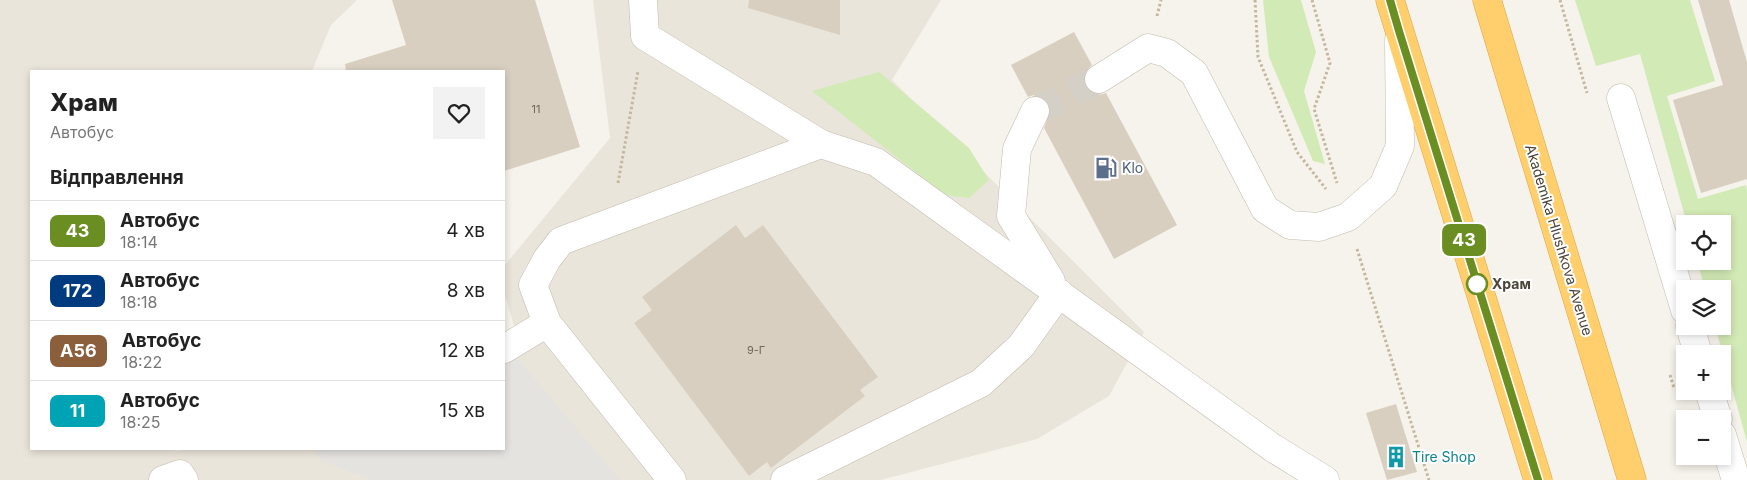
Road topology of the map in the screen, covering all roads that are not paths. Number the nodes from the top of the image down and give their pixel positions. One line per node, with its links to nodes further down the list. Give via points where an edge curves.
1 (642, 0): 8 (lane, via 644,36)
2 (1390, 0): 4 (highway)
3 (1487, 0): 20 (highway, Akademika Hlushkova Avenue)
4 (1399, 31): 5 (lane, via 1400,146 1383,186 1348,217 1319,227 1290,225 1265,209 1194,73 1167,53 1148,48); 19 (highway)
5 (1099, 79)
6 (1621, 98): 9 (lane)
7 (1035, 111): 10 (lane, via 1017,149 1011,216)
8 (821, 144): 10 (lane, via 876,162); 11 (lane, via 561,241 546,258 533,284)
9 (1676, 280)
10 (1059, 293): 17 (lane, via 1021,346 981,383); 18 (lane, via 1273,448)
11 (547, 324): 12 (lane); 16 (lane)
12 (505, 348)
13 (1731, 464): 21 (lane)
14 (163, 480): 15 (lane, via 180,474)
15 (184, 480)
16 (672, 480)
17 (786, 480)
18 (1325, 480)
19 (1538, 480)
20 (1632, 480)
21 (1736, 480)

